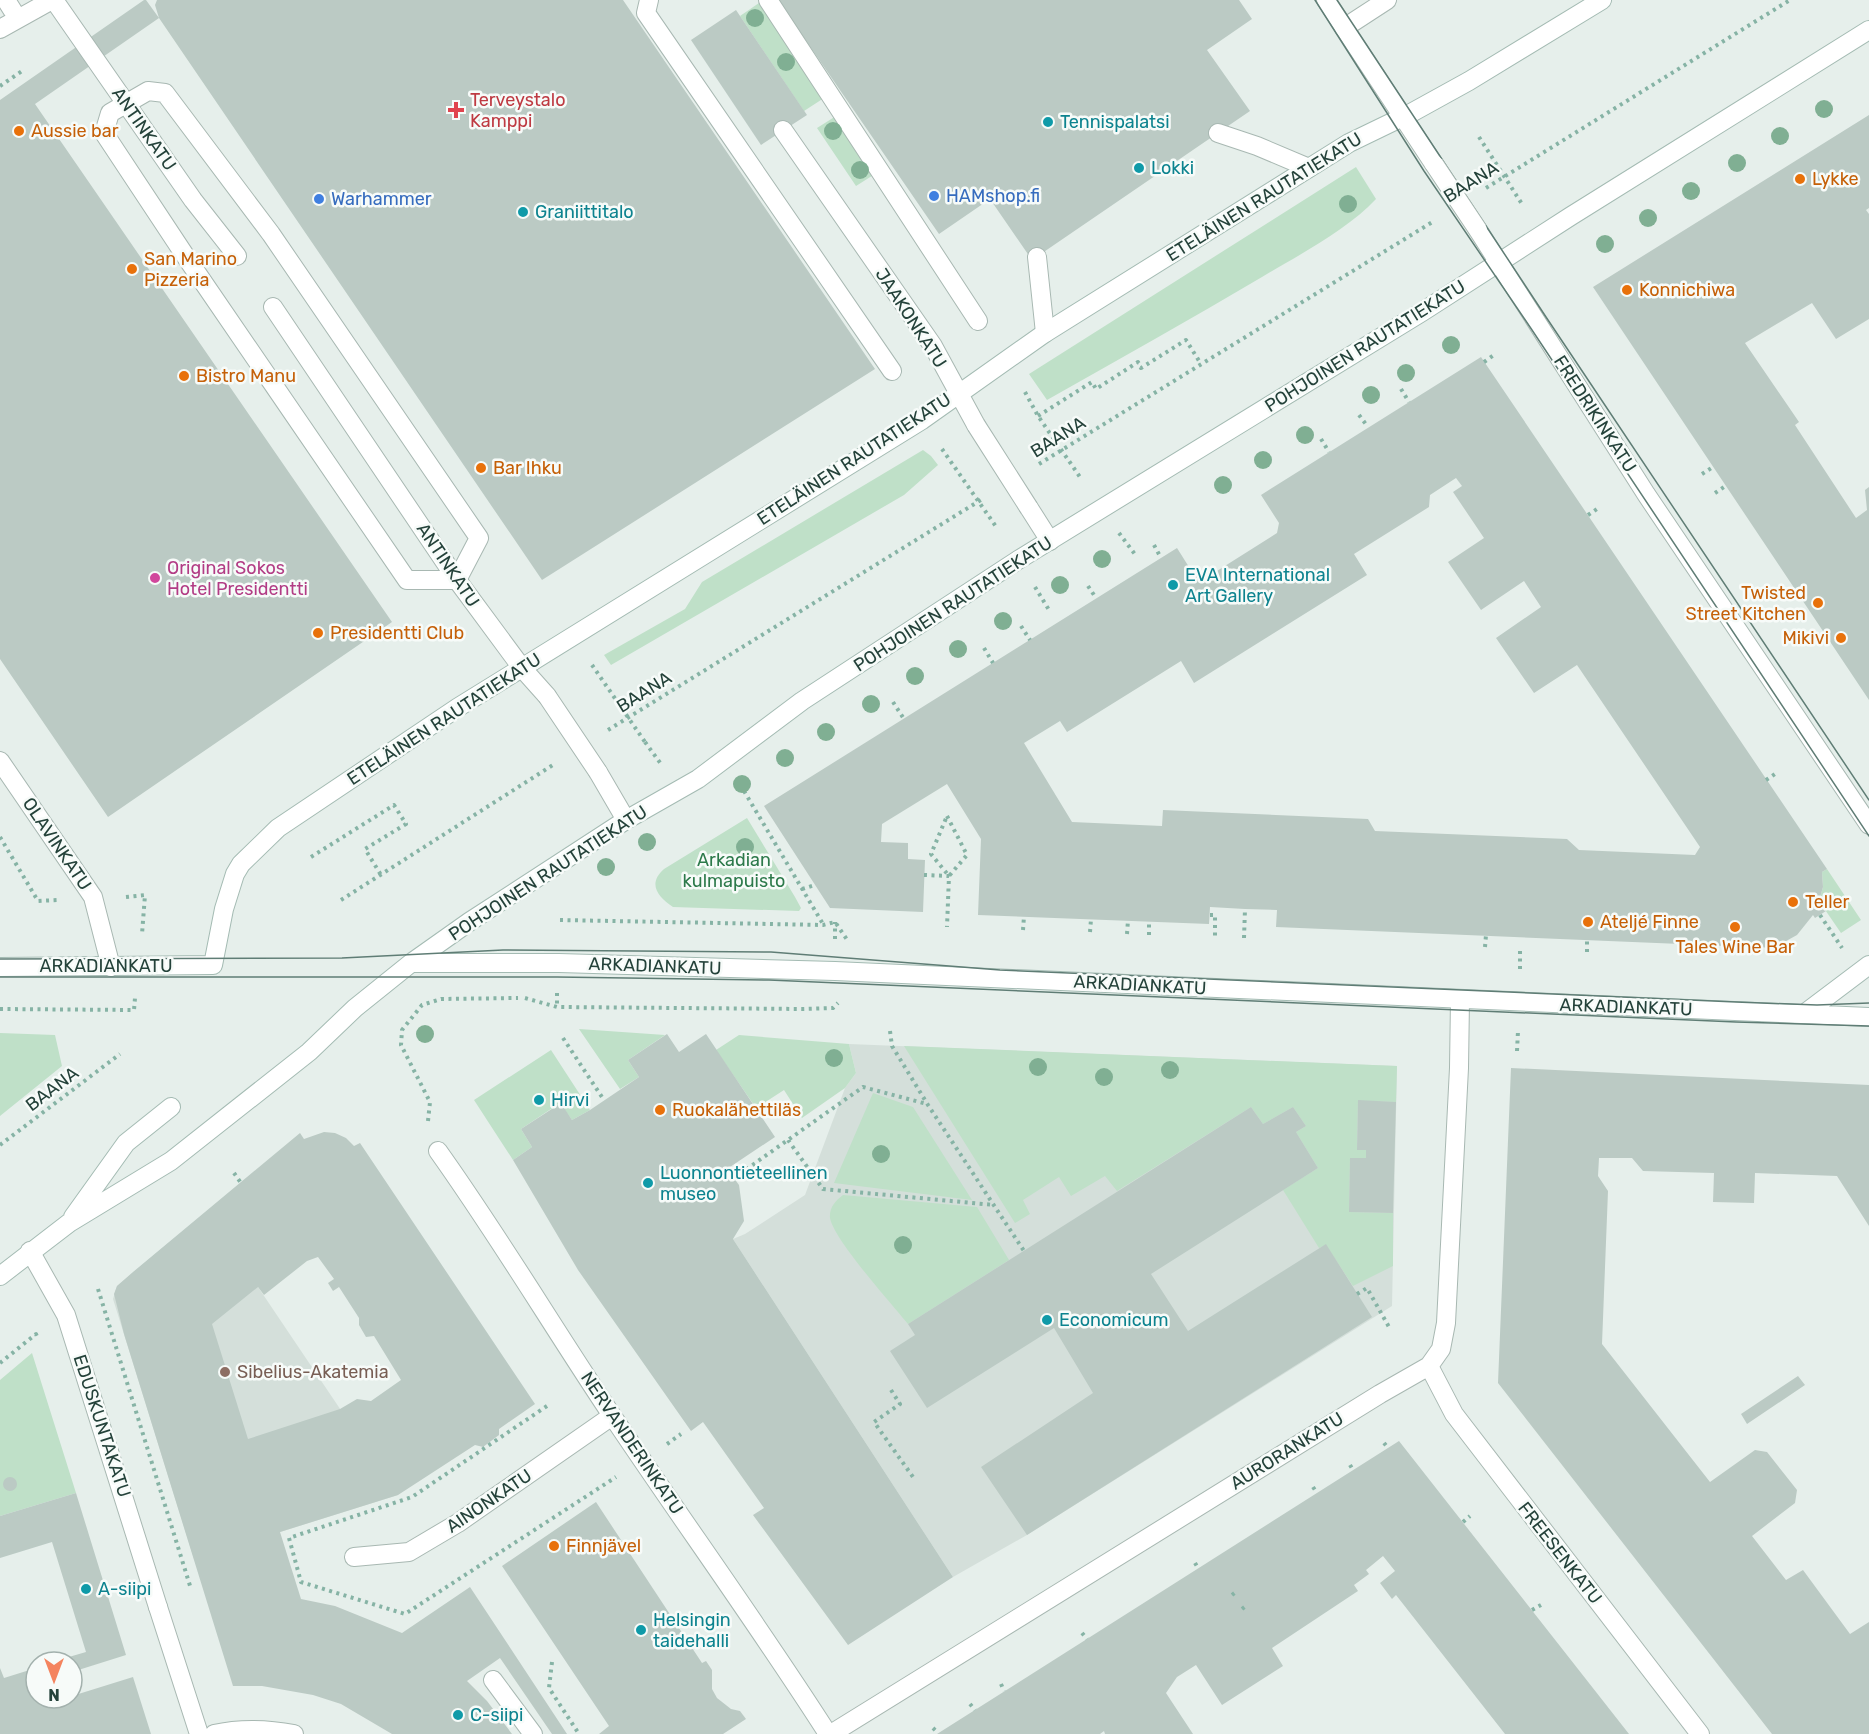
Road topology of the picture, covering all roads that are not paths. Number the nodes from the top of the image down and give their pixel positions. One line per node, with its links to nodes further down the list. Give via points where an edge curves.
1 (6, 0): 8 (street)
2 (53, 0): 8 (street); 12 (street, ANTINKATU)
3 (649, 0): 23 (street, via 646,13)
4 (768, 0): 21 (street)
5 (1326, 0): 9 (street, FREDRIKINKATU)
6 (1387, 0): 9 (street)
7 (1602, 0): 13 (street, ETELÄINEN RAUTATIEKATU)
8 (18, 19): 10 (street)
9 (1344, 28): 13 (street, FREDRIKINKATU)
10 (0, 29)
11 (1869, 30): 19 (street, POHJOINEN RAUTATIEKATU)
12 (126, 103): 17 (street, ANTINKATU); 26 (street, via 110,113 104,133 407,580); 26 (street, via 148,91 165,93 271,234 479,538)
13 (1402, 117): 16 (street, ETELÄINEN RAUTATIEKATU); 19 (street, FREDRIKINKATU, bridge)
14 (783, 130): 24 (street, JAAKONKATU, via 933,346)
15 (1218, 134): 16 (street)
16 (1309, 168): 22 (street, ETELÄINEN RAUTATIEKATU)
17 (237, 256)
18 (1037, 257): 22 (street)
19 (1500, 261): 25 (street, POHJOINEN RAUTATIEKATU); 30 (street, FREDRIKINKATU, via 1647,494)
20 (273, 307): 26 (street, ANTINKATU)
21 (978, 321)
22 (1045, 333): 24 (street, ETELÄINEN RAUTATIEKATU)
23 (892, 371)
24 (957, 393): 25 (street, JAAKONKATU, bridge); 27 (street, ETELÄINEN RAUTATIEKATU, via 905,430)
25 (1050, 541): 29 (street, POHJOINEN RAUTATIEKATU, via 802,701 698,779)
26 (457, 580): 27 (street, ANTINKATU)
27 (522, 668): 29 (street, ANTINKATU, bridge, via 547,696); 32 (street, ETELÄINEN RAUTATIEKATU, via 278,828 235,874)
28 (0, 761): 35 (street, OLAVINKATU, via 93,897)
29 (626, 820): 31 (street, POHJOINEN RAUTATIEKATU)
30 (1869, 825)
31 (411, 963): 36 (street, ARKADIANKATU, via 870,972); 41 (street, POHJOINEN RAUTATIEKATU, via 309,1052 171,1161)
32 (213, 965): 35 (street, ARKADIANKATU)
33 (1869, 965): 37 (street)
34 (0, 967): 35 (street, ARKADIANKATU)
35 (111, 967)
36 (1460, 1000): 37 (street, ARKADIANKATU); 44 (street, via 1446,1323 1441,1349)
37 (1804, 1014): 38 (street, ARKADIANKATU)
38 (1869, 1017)
39 (171, 1107): 41 (street, POHJOINEN RAUTATIEKATU, via 126,1143)
40 (438, 1151): 45 (street, NERVANDERINKATU)
41 (69, 1223): 42 (street, POHJOINEN RAUTATIEKATU)
42 (30, 1251): 43 (street, POHJOINEN RAUTATIEKATU); 48 (street, EDUSKUNTAKATU, via 66,1315)
43 (0, 1276)
44 (1429, 1366): 52 (street, AURORANKATU); 53 (street, FREESENKATU, via 1454,1414)
45 (612, 1416): 46 (street, AINONKATU, via 451,1528 409,1552); 52 (street, NERVANDERINKATU)
46 (354, 1557)
47 (493, 1680): 51 (street)
48 (199, 1734)
49 (214, 1734): 50 (street, via 261,1729)
50 (294, 1734)
51 (533, 1734)
52 (829, 1734)
53 (1700, 1734)

